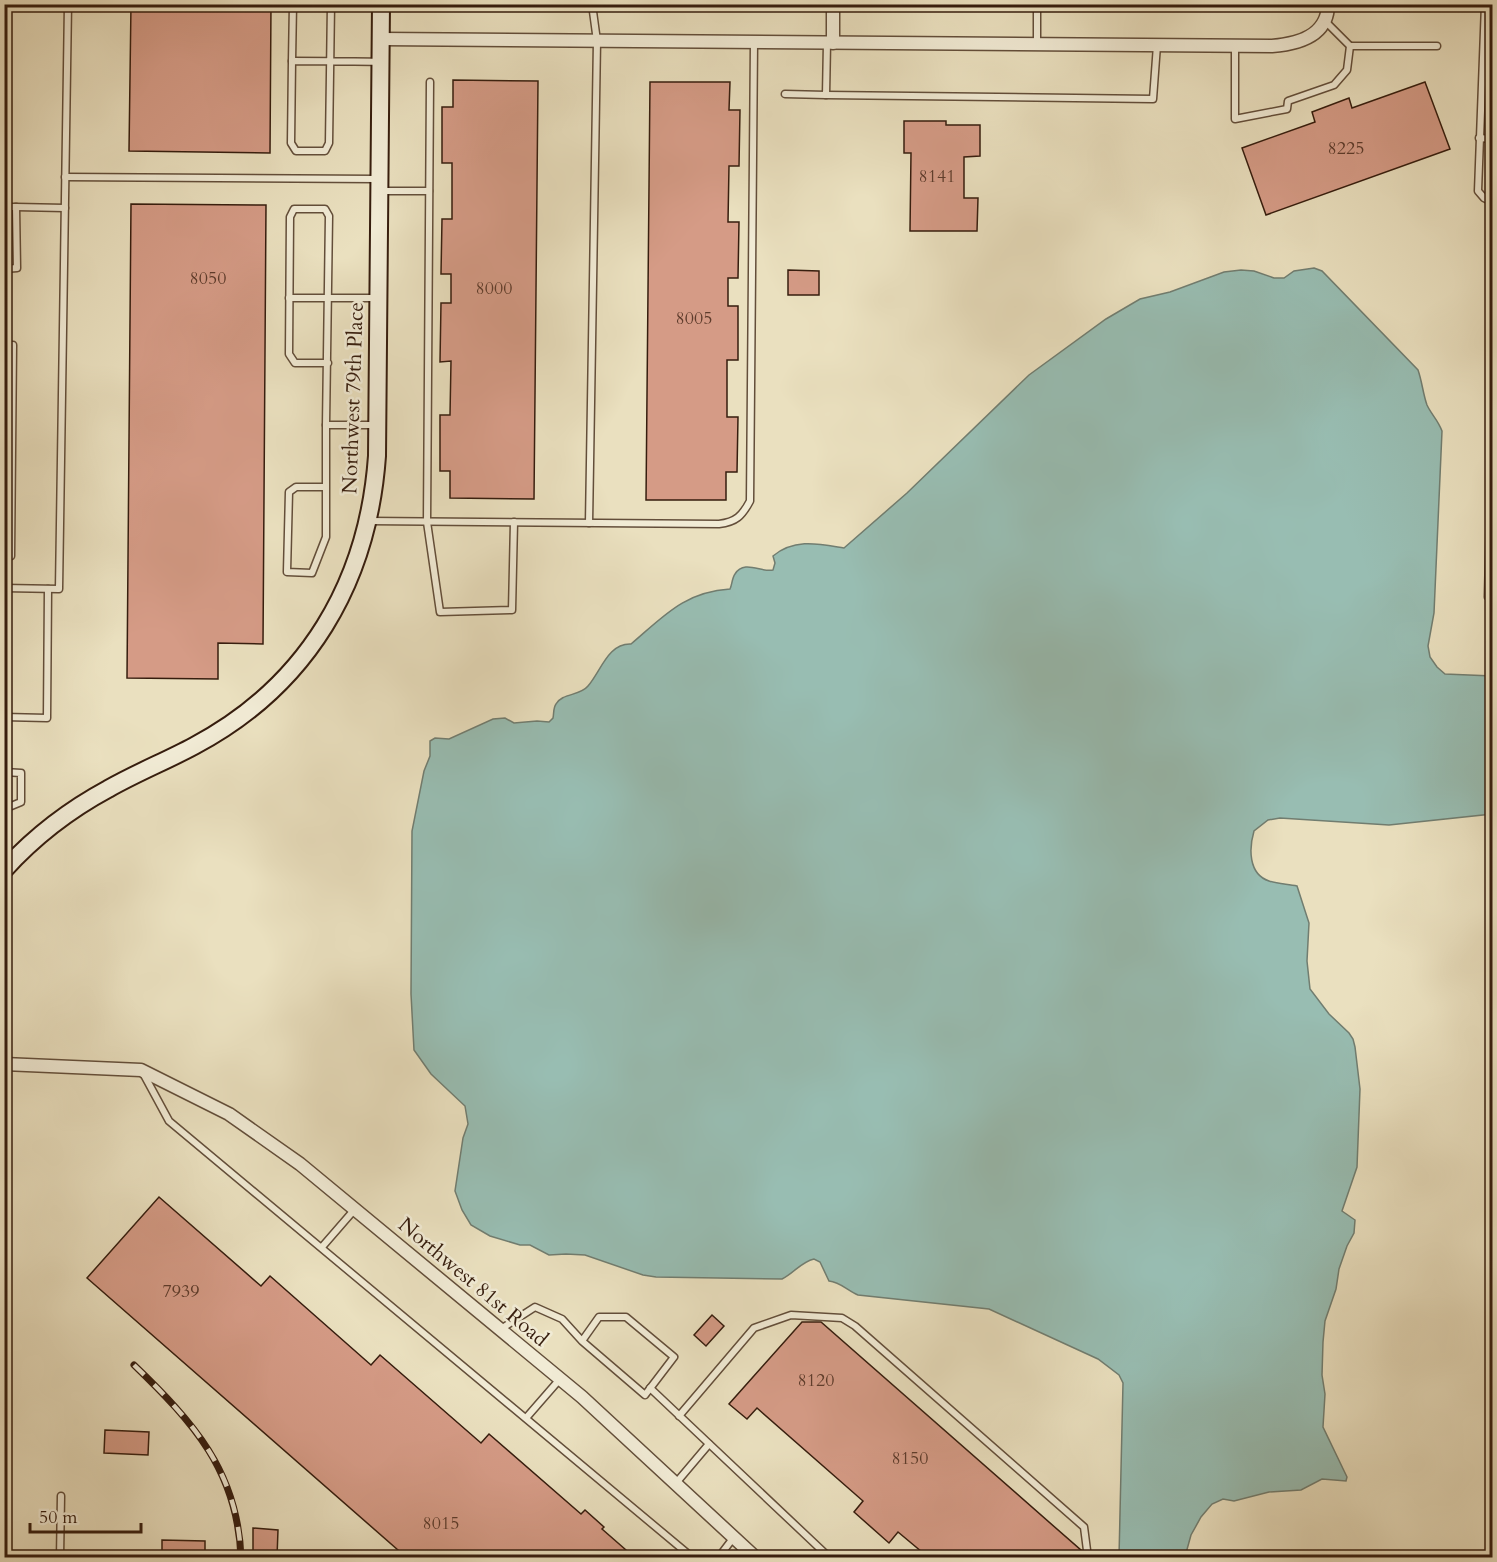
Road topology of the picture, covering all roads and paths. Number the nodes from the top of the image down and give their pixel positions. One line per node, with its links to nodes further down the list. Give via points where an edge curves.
1 (68, 4): 29 (lane)
2 (293, 4): 21 (lane)
3 (331, 4): 22 (lane)
4 (381, 4): 12 (main road, Northwest 79th Place)
5 (592, 4): 13 (lane)
6 (832, 4): 15 (street)
7 (1037, 4): 16 (lane)
8 (1328, 4): 11 (street)
9 (1485, 7): 10 (lane); 27 (lane)
10 (1492, 13)
11 (1322, 26): 18 (street, via 1307,40 1290,45); 19 (lane)
12 (381, 39): 13 (street); 23 (main road, Northwest 79th Place)
13 (597, 40): 14 (street); 49 (lane)
14 (754, 42): 15 (street); 49 (lane, via 750,501 741,516 719,524)
15 (830, 43): 16 (street); 26 (lane)
16 (1037, 44): 17 (street)
17 (1157, 45): 18 (street); 26 (lane, via 1153,99)
18 (1235, 46): 19 (lane, via 1235,119 1287,109 1288,101 1334,85 1347,70)
19 (1350, 46): 20 (lane)
20 (1437, 46)
21 (292, 61): 22 (lane); 22 (lane, via 291,143 296,151 325,151 329,143)
22 (331, 62): 23 (lane)
23 (381, 62): 30 (main road, Northwest 79th Place)
24 (430, 82): 31 (lane)
25 (785, 94): 26 (lane)
26 (826, 94)
27 (1479, 138): 28 (lane); 32 (lane, via 1478,191)
28 (1492, 139)
29 (65, 177): 30 (lane); 35 (lane)
30 (380, 185): 31 (lane); 39 (main road, Northwest 79th Place)
31 (429, 191): 47 (lane)
32 (1492, 201)
33 (4, 207): 34 (lane)
34 (16, 207): 35 (lane); 36 (lane, via 17,268)
35 (65, 208): 52 (lane, via 59,589)
36 (4, 269)
37 (289, 297): 38 (lane); 38 (lane, via 290,216 294,209 325,209 329,216); 41 (lane, via 289,354 295,363)
38 (328, 297): 39 (lane); 41 (lane)
39 (379, 298): 43 (main road, Northwest 79th Place)
40 (4, 345): 50 (lane, via 13,345 13,357 12,556)
41 (328, 363): 42 (lane)
42 (326, 425): 43 (lane); 45 (lane)
43 (378, 425): 46 (main road, Northwest 79th Place)
44 (1492, 426): 53 (lane, via 1488,597)
45 (326, 487): 45 (lane, via 326,537 312,573 287,573 289,492 296,487)
46 (369, 521): 47 (lane); 57 (main road, Northwest 79th Place, via 353,572 332,615 305,656 271,693 214,735 81,804 38,836)
47 (428, 522): 48 (lane); 48 (lane, via 440,612 512,610)
48 (514, 522): 49 (lane)
49 (590, 523)
50 (4, 556)
51 (4, 588): 52 (lane)
52 (48, 589): 54 (lane, via 47,718)
53 (1492, 597)
54 (4, 717)
55 (4, 772): 56 (lane, via 21,773 21,802)
56 (4, 809)
57 (4, 870)
58 (4, 1064): 59 (street)
59 (141, 1070): 60 (street, Northwest 81st Road, via 229,1114); 61 (lane, via 169,1120)
60 (355, 1209): 61 (lane); 62 (street, Northwest 81st Road)
61 (321, 1247): 67 (lane)
62 (501, 1330): 63 (lane, via 535,1307 562,1319); 64 (street, Northwest 81st Road)
63 (582, 1341): 65 (lane, via 645,1395); 65 (lane, via 599,1317 626,1317 674,1357)
64 (560, 1379): 67 (lane); 69 (street, Northwest 81st Road)
65 (650, 1388): 66 (lane)
66 (680, 1416): 68 (lane); 77 (lane, via 754,1328 791,1315 842,1318 1084,1527)
67 (526, 1418): 73 (lane)
68 (710, 1444): 69 (lane); 76 (lane)
69 (676, 1483): 71 (street, Northwest 81st Road)
70 (61, 1496): 72 (lane)
71 (734, 1538): 74 (lane); 75 (street, Northwest 81st Road)
72 (60, 1557)
73 (693, 1557)
74 (718, 1557)
75 (756, 1557)
76 (830, 1557)
77 (1088, 1557)

